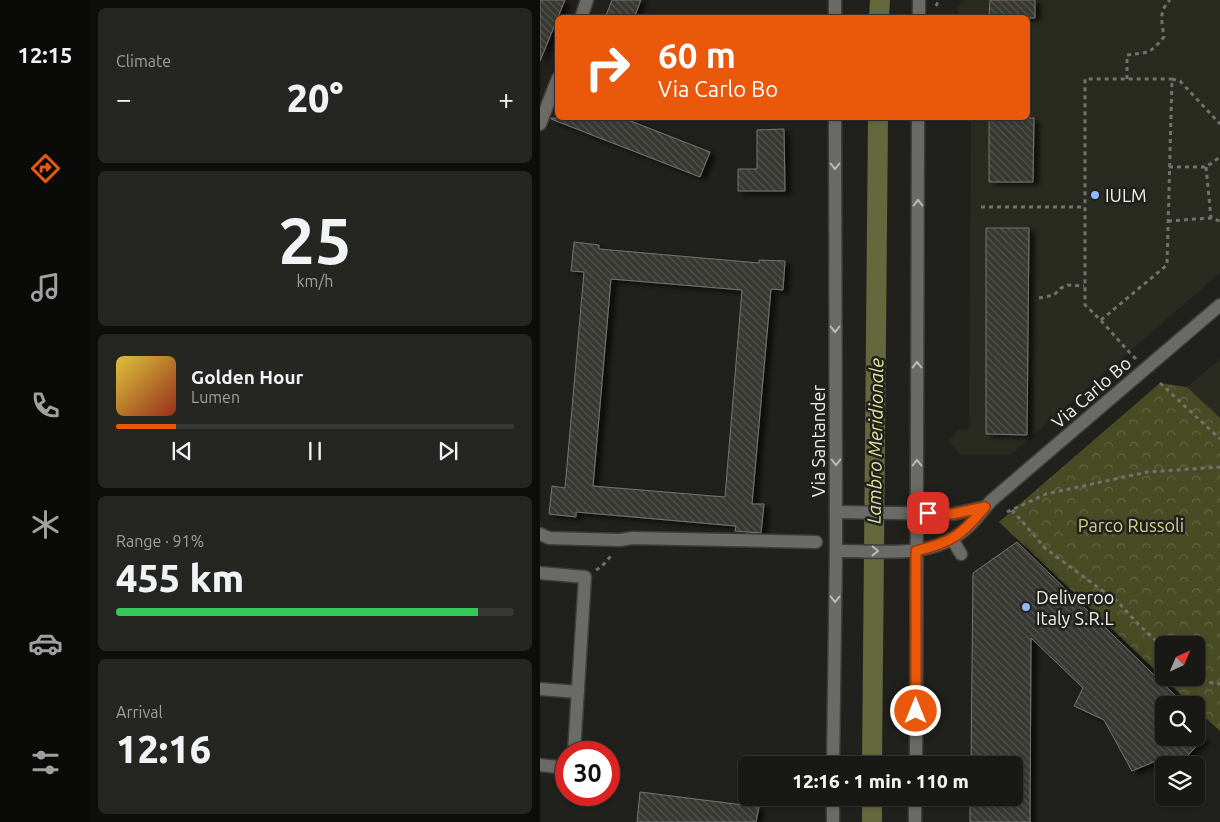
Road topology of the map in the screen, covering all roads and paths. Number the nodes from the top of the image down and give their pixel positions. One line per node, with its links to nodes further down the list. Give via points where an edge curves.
1 (587, 0): 5 (street)
2 (835, 0): 6 (street)
3 (919, 0): 7 (street)
4 (1170, 0): 8 (path, via 1162,11 1164,37 1146,54 1127,55)
5 (582, 15)
6 (835, 15)
7 (919, 15)
8 (1127, 79): 9 (path); 19 (path, via 1085,79)
9 (1172, 79): 14 (path, via 1180,81); 16 (path)
10 (555, 86): 13 (street)
11 (835, 120): 33 (street, Via Santander, one-way to 33)
12 (918, 120): 34 (street, one-way to 12)
13 (540, 124)
14 (1220, 124)
15 (1220, 157): 17 (path)
16 (1169, 167): 17 (path); 21 (path)
17 (1206, 167): 20 (path)
18 (981, 207): 19 (path)
19 (1084, 208): 23 (path)
20 (1211, 218): 21 (path); 22 (path)
21 (1168, 221): 26 (path, via 1167,265)
22 (1220, 222)
23 (1084, 286): 24 (path, via 1068,285 1054,295); 26 (path, via 1085,306)
24 (1040, 298)
25 (1220, 305): 31 (street, Via Carlo Bo)
26 (1101, 320): 27 (path)
27 (1129, 352)
28 (1160, 383): 29 (path)
29 (1220, 439)
30 (1220, 467): 32 (path, via 1138,474 1046,494)
31 (985, 507): 34 (street, Via Carlo Bo, via 952,514); 37 (street, Via Carlo Bo, via 969,527)
32 (1012, 510): 35 (path); 43 (path, via 1046,550 1118,602)
33 (842, 511): 34 (street, Via Carlo Bo); 39 (street, Via Santander)
34 (910, 512): 40 (street)
35 (1007, 512)
36 (540, 534): 38 (street, via 549,538)
37 (952, 539): 40 (street, Via Carlo Bo); 41 (street)
38 (816, 542)
39 (842, 551): 40 (street, Via Carlo Bo, one-way to 40); 49 (street, Via Santander, one-way to 49)
40 (916, 551): 50 (street)
41 (961, 554)
42 (540, 573): 47 (street, via 585,577)
43 (1155, 640)
44 (1205, 681): 45 (path)
45 (1220, 684)
46 (540, 689): 47 (street)
47 (578, 692): 48 (street)
48 (575, 741)
49 (833, 756)
50 (916, 756)
51 (540, 765): 52 (street)
52 (555, 767)
53 (833, 806): 55 (street)
54 (916, 806): 56 (street)
55 (833, 822)
56 (915, 822)

